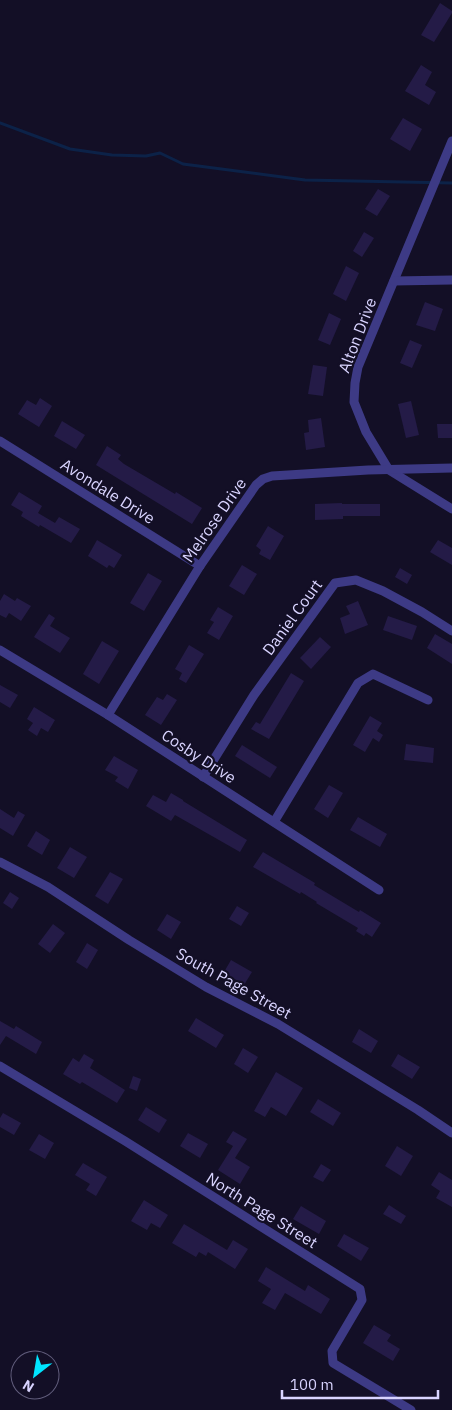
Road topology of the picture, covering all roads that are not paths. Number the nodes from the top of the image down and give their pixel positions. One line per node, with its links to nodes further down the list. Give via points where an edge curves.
1 (452, 141): 3 (street, Alton Drive)
2 (452, 280): 3 (street)
3 (394, 281): 6 (street, Alton Drive, via 354,383 354,402 366,432)
4 (0, 441): 8 (street, Avondale Drive)
5 (452, 468): 6 (street, Melrose Drive)
6 (389, 470): 7 (street, Alton Drive); 8 (street, Melrose Drive, via 263,479)
7 (452, 509)
8 (200, 566): 12 (street, Melrose Drive)
9 (452, 631): 13 (street, Daniel Court, via 383,591 356,580 335,583 254,695)
10 (0, 650): 12 (street, Cosby Drive)
11 (428, 700): 14 (street, via 373,674 358,683)
12 (108, 715): 13 (street, Cosby Drive)
13 (203, 776): 14 (street, Cosby Drive)
14 (274, 822): 16 (street, Cosby Drive)
15 (0, 862): 18 (street, South Page Street, via 48,887 206,987 278,1024)
16 (379, 890)
17 (0, 1066): 19 (street, North Page Street, via 360,1289 362,1300 332,1351 333,1363)
18 (452, 1133)
19 (411, 1410)

